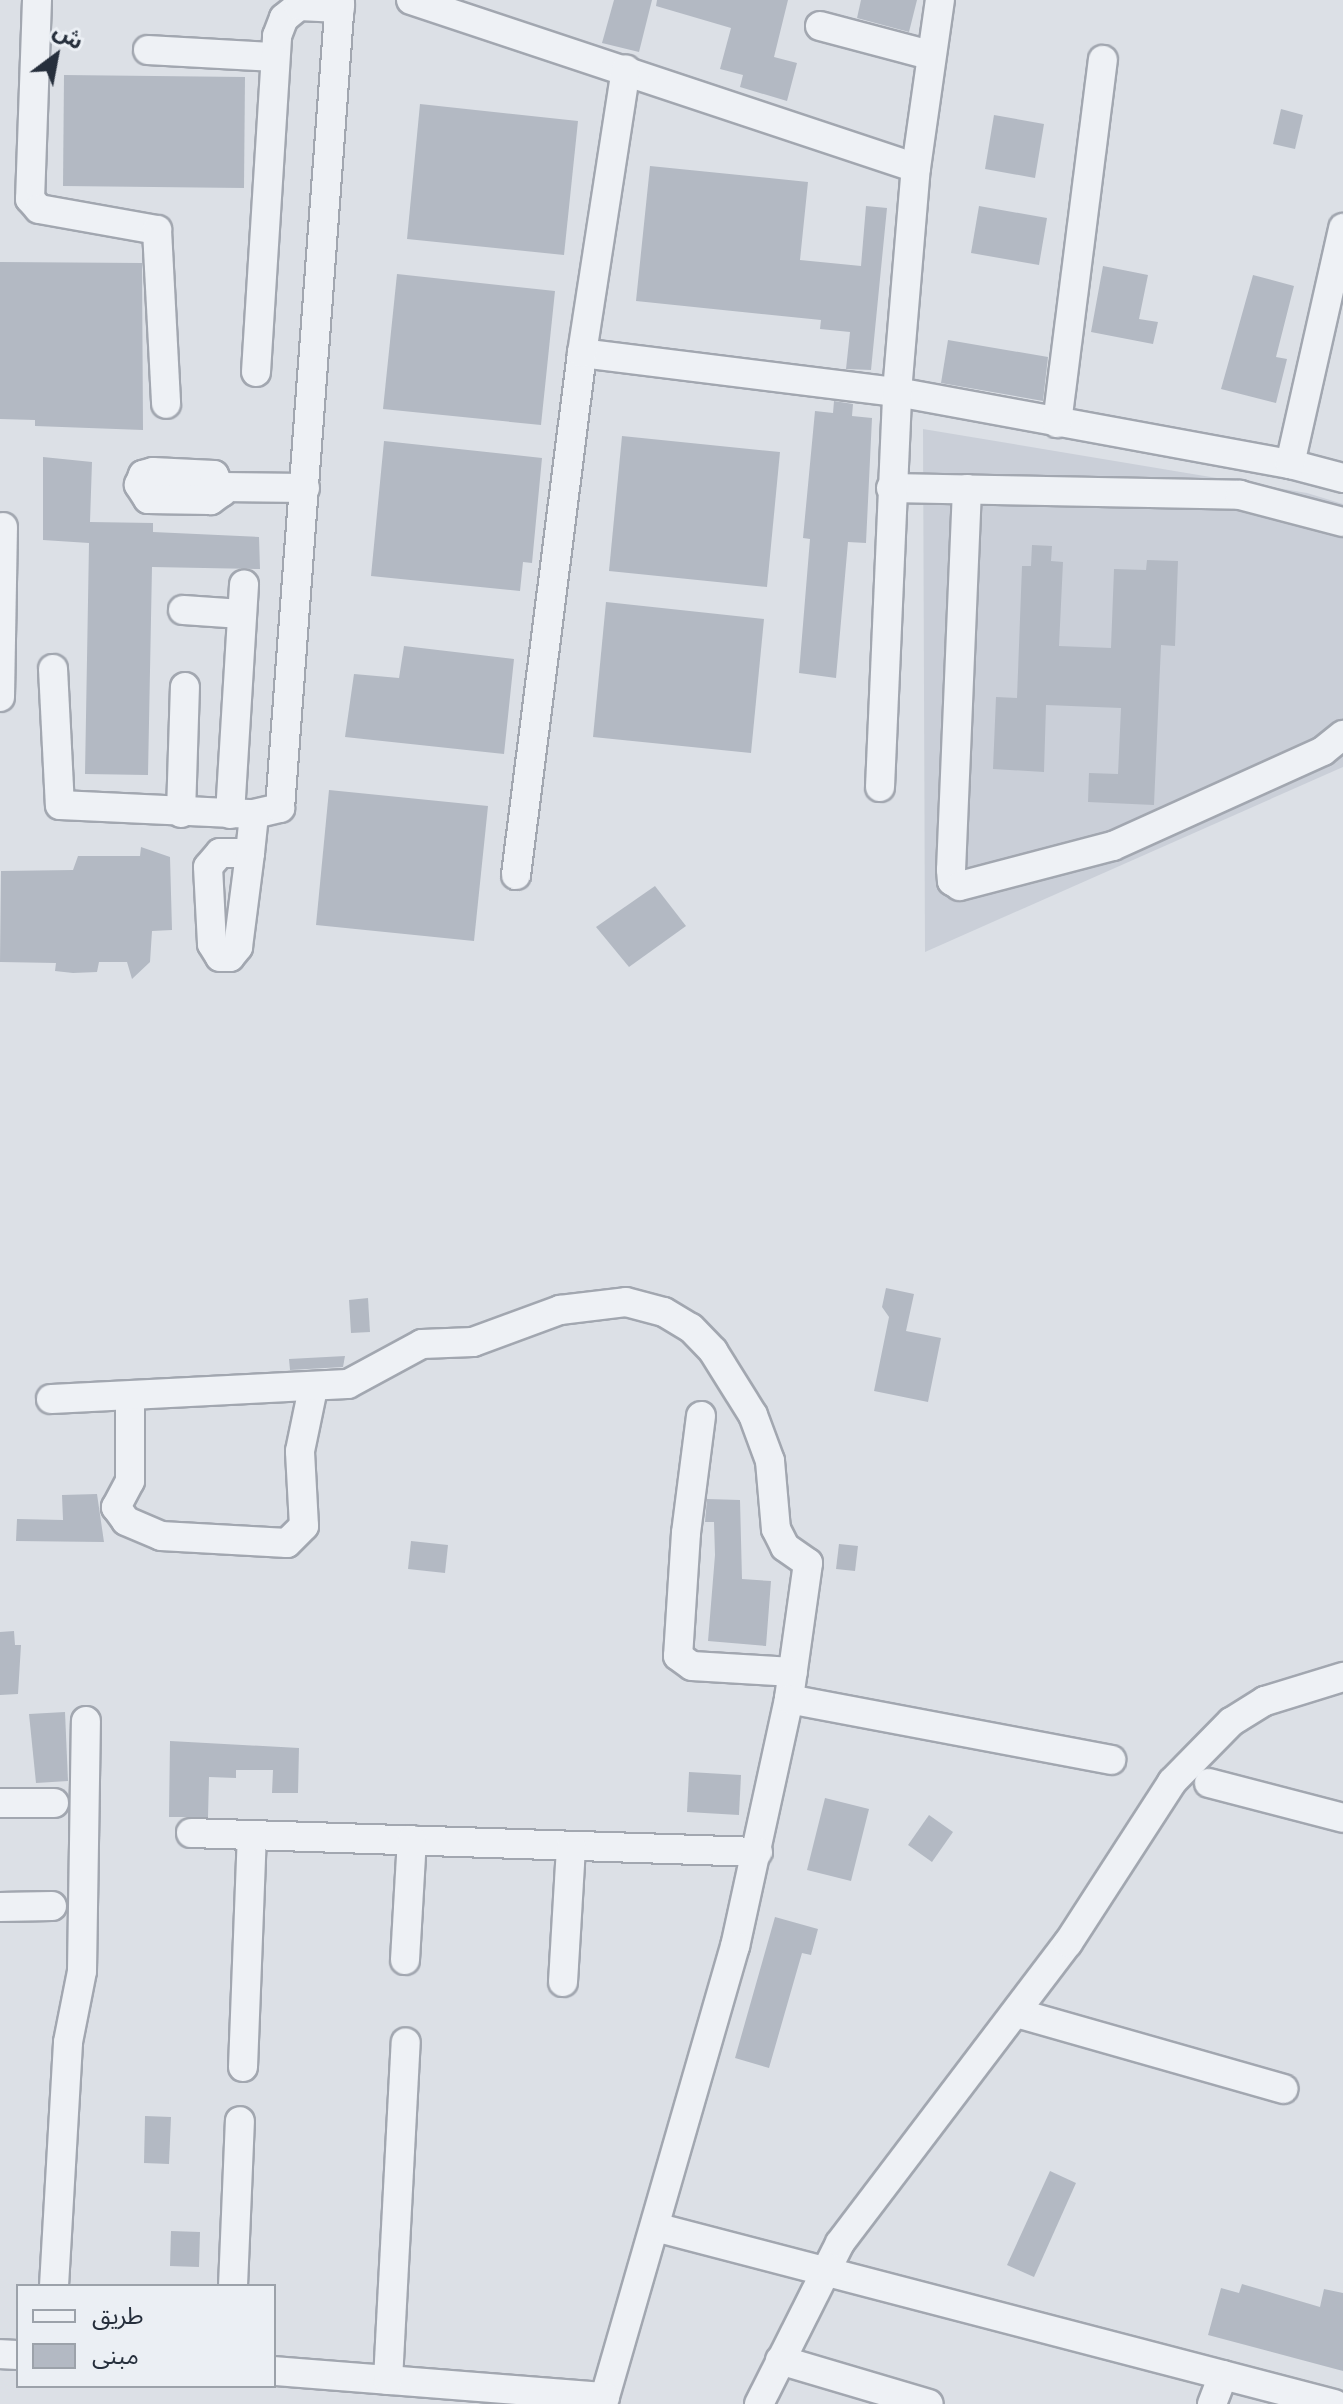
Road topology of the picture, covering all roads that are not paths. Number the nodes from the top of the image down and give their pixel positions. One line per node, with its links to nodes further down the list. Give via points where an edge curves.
1 (37, 0): 17 (street, via 30,199 39,209 157,230)
2 (411, 0): 10 (street)
3 (940, 0): 7 (street)
4 (340, 4): 8 (street, via 299,6 284,18); 22 (street)
5 (820, 26): 7 (street)
6 (148, 50): 8 (street)
7 (930, 55): 11 (street)
8 (275, 57): 15 (street)
9 (1103, 60): 18 (street)
10 (626, 69): 11 (street); 14 (street)
11 (916, 168): 16 (street)
12 (1343, 228): 13 (street)
13 (1337, 291): 19 (street)
14 (582, 353): 16 (street); 38 (street)
15 (256, 372)
16 (897, 392): 18 (street); 23 (street)
17 (166, 404)
18 (1057, 423): 19 (street)
19 (1290, 464): 20 (street)
20 (1343, 478)
21 (223, 487): 22 (street)
22 (305, 488): 36 (street, via 282,804 272,814)
23 (891, 488): 24 (street); 34 (street)
24 (967, 489): 25 (street, via 1240,495); 33 (street, via 952,881 960,886 1113,846 1323,751)
25 (1343, 522)
26 (3, 527): 32 (street)
27 (244, 584): 29 (street)
28 (183, 610): 29 (street)
29 (242, 614): 36 (street)
30 (53, 669): 35 (street, via 60,805)
31 (185, 687): 35 (street)
32 (0, 697)
33 (1343, 735)
34 (880, 787)
35 (181, 813): 36 (street)
36 (242, 814): 37 (street)
37 (250, 853)
38 (516, 875)
39 (313, 1388): 40 (street); 40 (street, via 300,1451 304,1526 287,1543 161,1536 126,1521 116,1507 130,1481); 44 (street, via 363,1379 422,1344 473,1342 587,1305 626,1302 678,1319 713,1351 753,1415 770,1461 776,1529 785,1547 808,1563)
40 (130, 1396): 41 (street)
41 (51, 1399)
42 (701, 1416): 44 (street, via 678,1656 692,1666)
43 (1343, 1677): 60 (street, via 1265,1701 1198,1751)
44 (791, 1685): 46 (street); 55 (street)
45 (86, 1721): 67 (street, via 82,1971 68,2042)
46 (1111, 1760)
47 (1209, 1783): 50 (street)
48 (0, 1803): 49 (street)
49 (54, 1803)
50 (1343, 1818)
51 (191, 1833): 52 (street)
52 (252, 1835): 53 (street); 62 (street)
53 (412, 1840): 54 (street); 58 (street)
54 (571, 1846): 55 (street); 59 (street)
55 (758, 1852): 65 (street)
56 (52, 1906): 57 (street)
57 (0, 1907)
58 (405, 1960)
59 (563, 1982)
60 (1017, 2013): 63 (street); 66 (street, via 887,2179)
61 (406, 2042): 72 (street)
62 (243, 2067)
63 (1283, 2089)
64 (240, 2121): 68 (street)
65 (655, 2227): 66 (street); 73 (street)
66 (825, 2269): 69 (street); 71 (street)
67 (54, 2284)
68 (233, 2284)
69 (780, 2360): 74 (street); 75 (street)
70 (276, 2371): 72 (street)
71 (1223, 2375): 76 (street); 77 (street)
72 (388, 2380): 73 (street)
73 (604, 2401)
74 (759, 2404)
75 (929, 2404)
76 (1212, 2404)
77 (1331, 2404)

